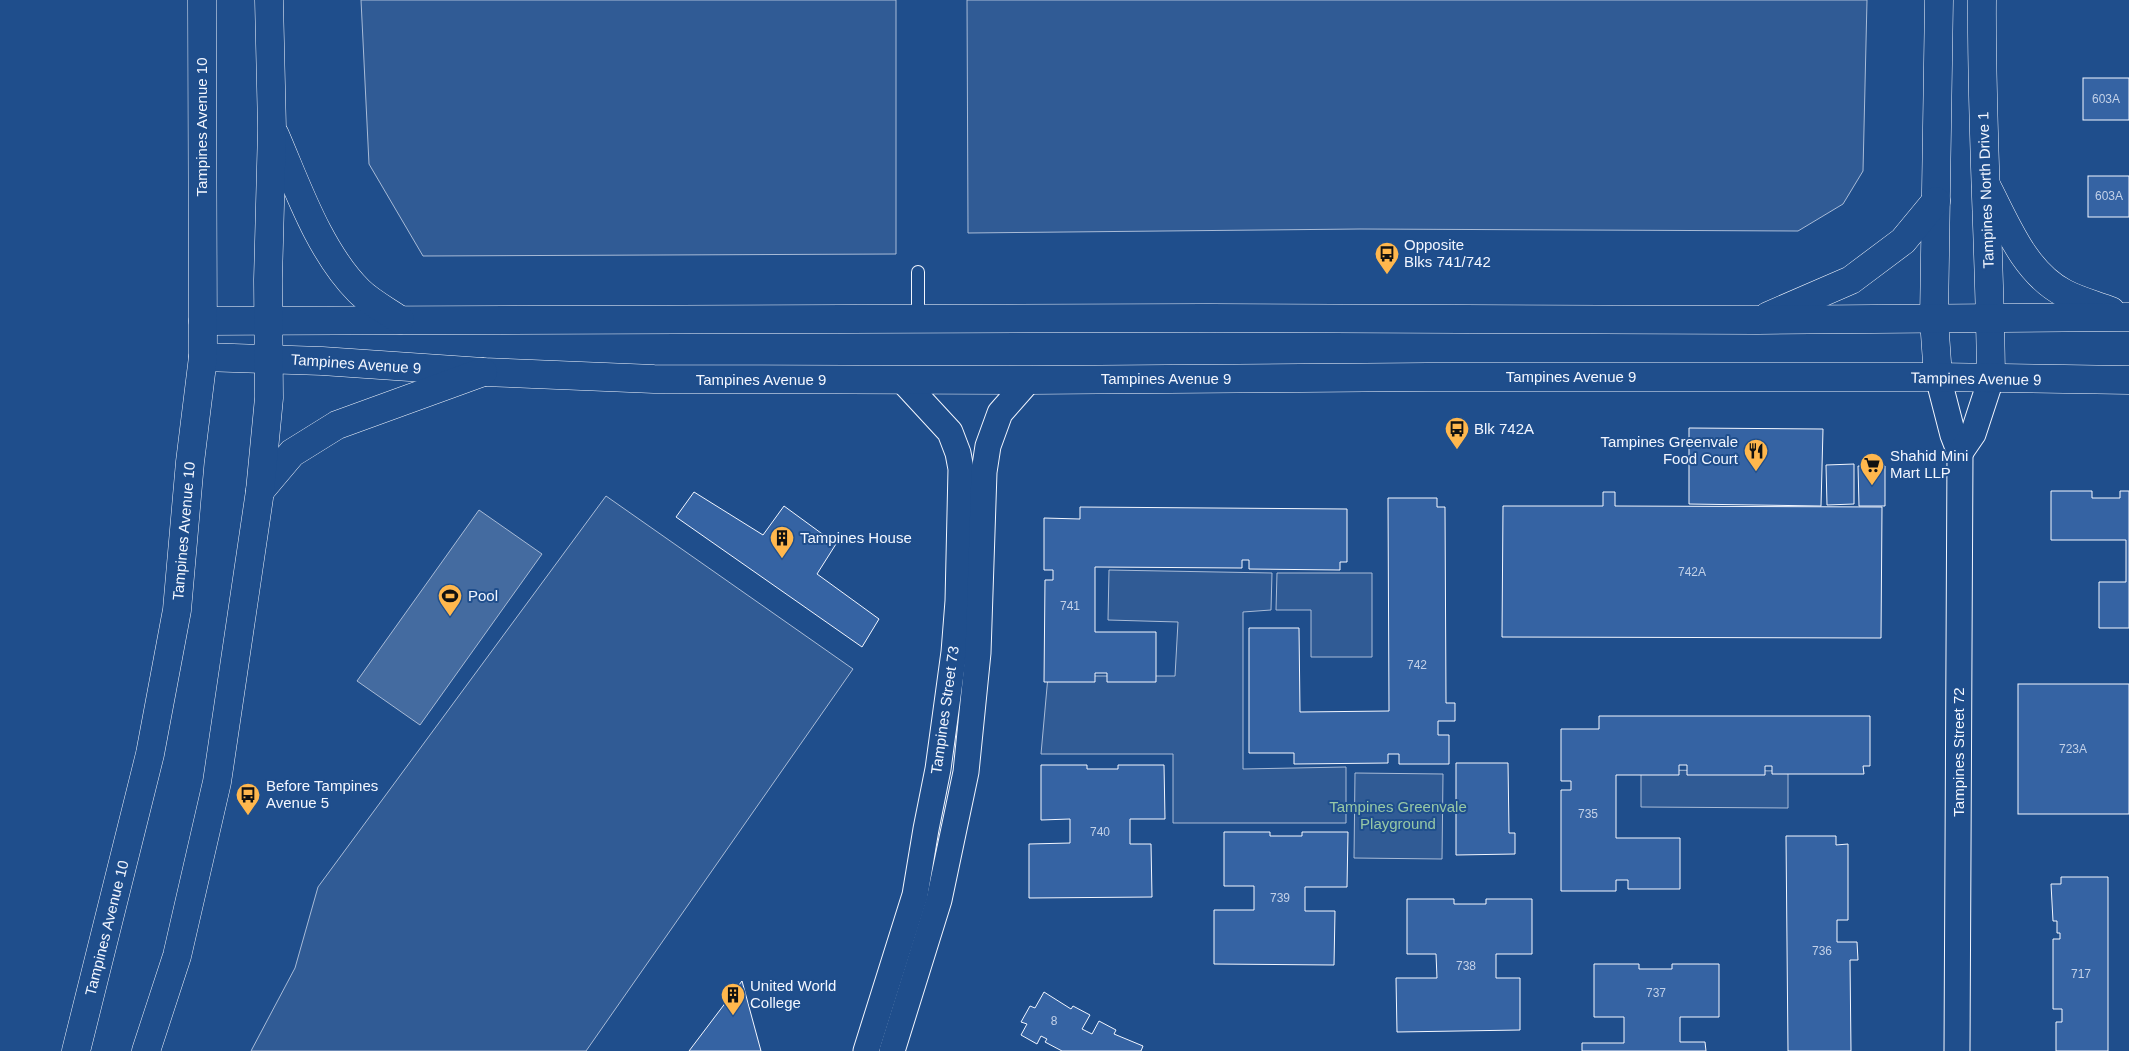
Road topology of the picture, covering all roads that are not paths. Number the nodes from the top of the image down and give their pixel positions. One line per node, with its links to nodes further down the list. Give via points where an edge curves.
1 (202, 0): 16 (main road, Tampines Avenue 10)
2 (269, 0): 5 (main road)
3 (1939, 0): 7 (main road)
4 (1982, 0): 6 (main road, Tampines North Drive 1, via 1981,74)
5 (272, 129): 13 (main road); 14 (main road, via 312,219 338,266 360,292)
6 (1986, 185): 9 (main road, via 2029,264 2041,276 2064,293); 12 (main road, Tampines North Drive 1)
7 (1936, 201): 11 (main road); 15 (main road, via 1903,241 1851,280)
8 (918, 272): 10 (lane)
9 (2128, 317): 12 (main road)
10 (918, 318): 14 (main road); 15 (main road)
11 (1934, 318): 12 (main road); 15 (main road); 20 (main road)
12 (1991, 318): 21 (main road, Tampines North Drive 1)
13 (269, 320): 14 (main road); 16 (main road); 18 (main road)
14 (400, 320)
15 (1758, 320)
16 (203, 321): 17 (main road, Tampines Avenue 10)
17 (203, 357): 18 (main road, Tampines Avenue 9); 27 (main road, Tampines Avenue 10, via 177,610 150,754)
18 (268, 359): 19 (main road, Tampines Avenue 9); 26 (main road, via 269,398)
19 (484, 372): 22 (main road, Tampines Avenue 9, via 654,379); 26 (main road, via 337,425 292,453)
20 (1938, 377): 21 (main road, Tampines Avenue 9); 23 (main road, Tampines Avenue 9); 25 (street, Tampines Street 72)
21 (1991, 379): 24 (main road, Tampines Avenue 9); 25 (street, via 1973,434)
22 (902, 380): 23 (main road, Tampines Avenue 9); 29 (street, Tampines Street 73, via 950,432 958,453 961,469 958,601 938,769 916,895)
23 (1029, 380): 30 (street, Tampines Street 73, via 1000,413 988,446 984,472 978,653 966,772 939,900)
24 (2129, 380)
25 (1960, 453): 31 (street, Tampines Street 72)
26 (260, 491): 28 (main road, via 217,782 177,956)
27 (76, 1051)
28 (146, 1051)
29 (866, 1051)
30 (892, 1051)
31 (1957, 1051)

